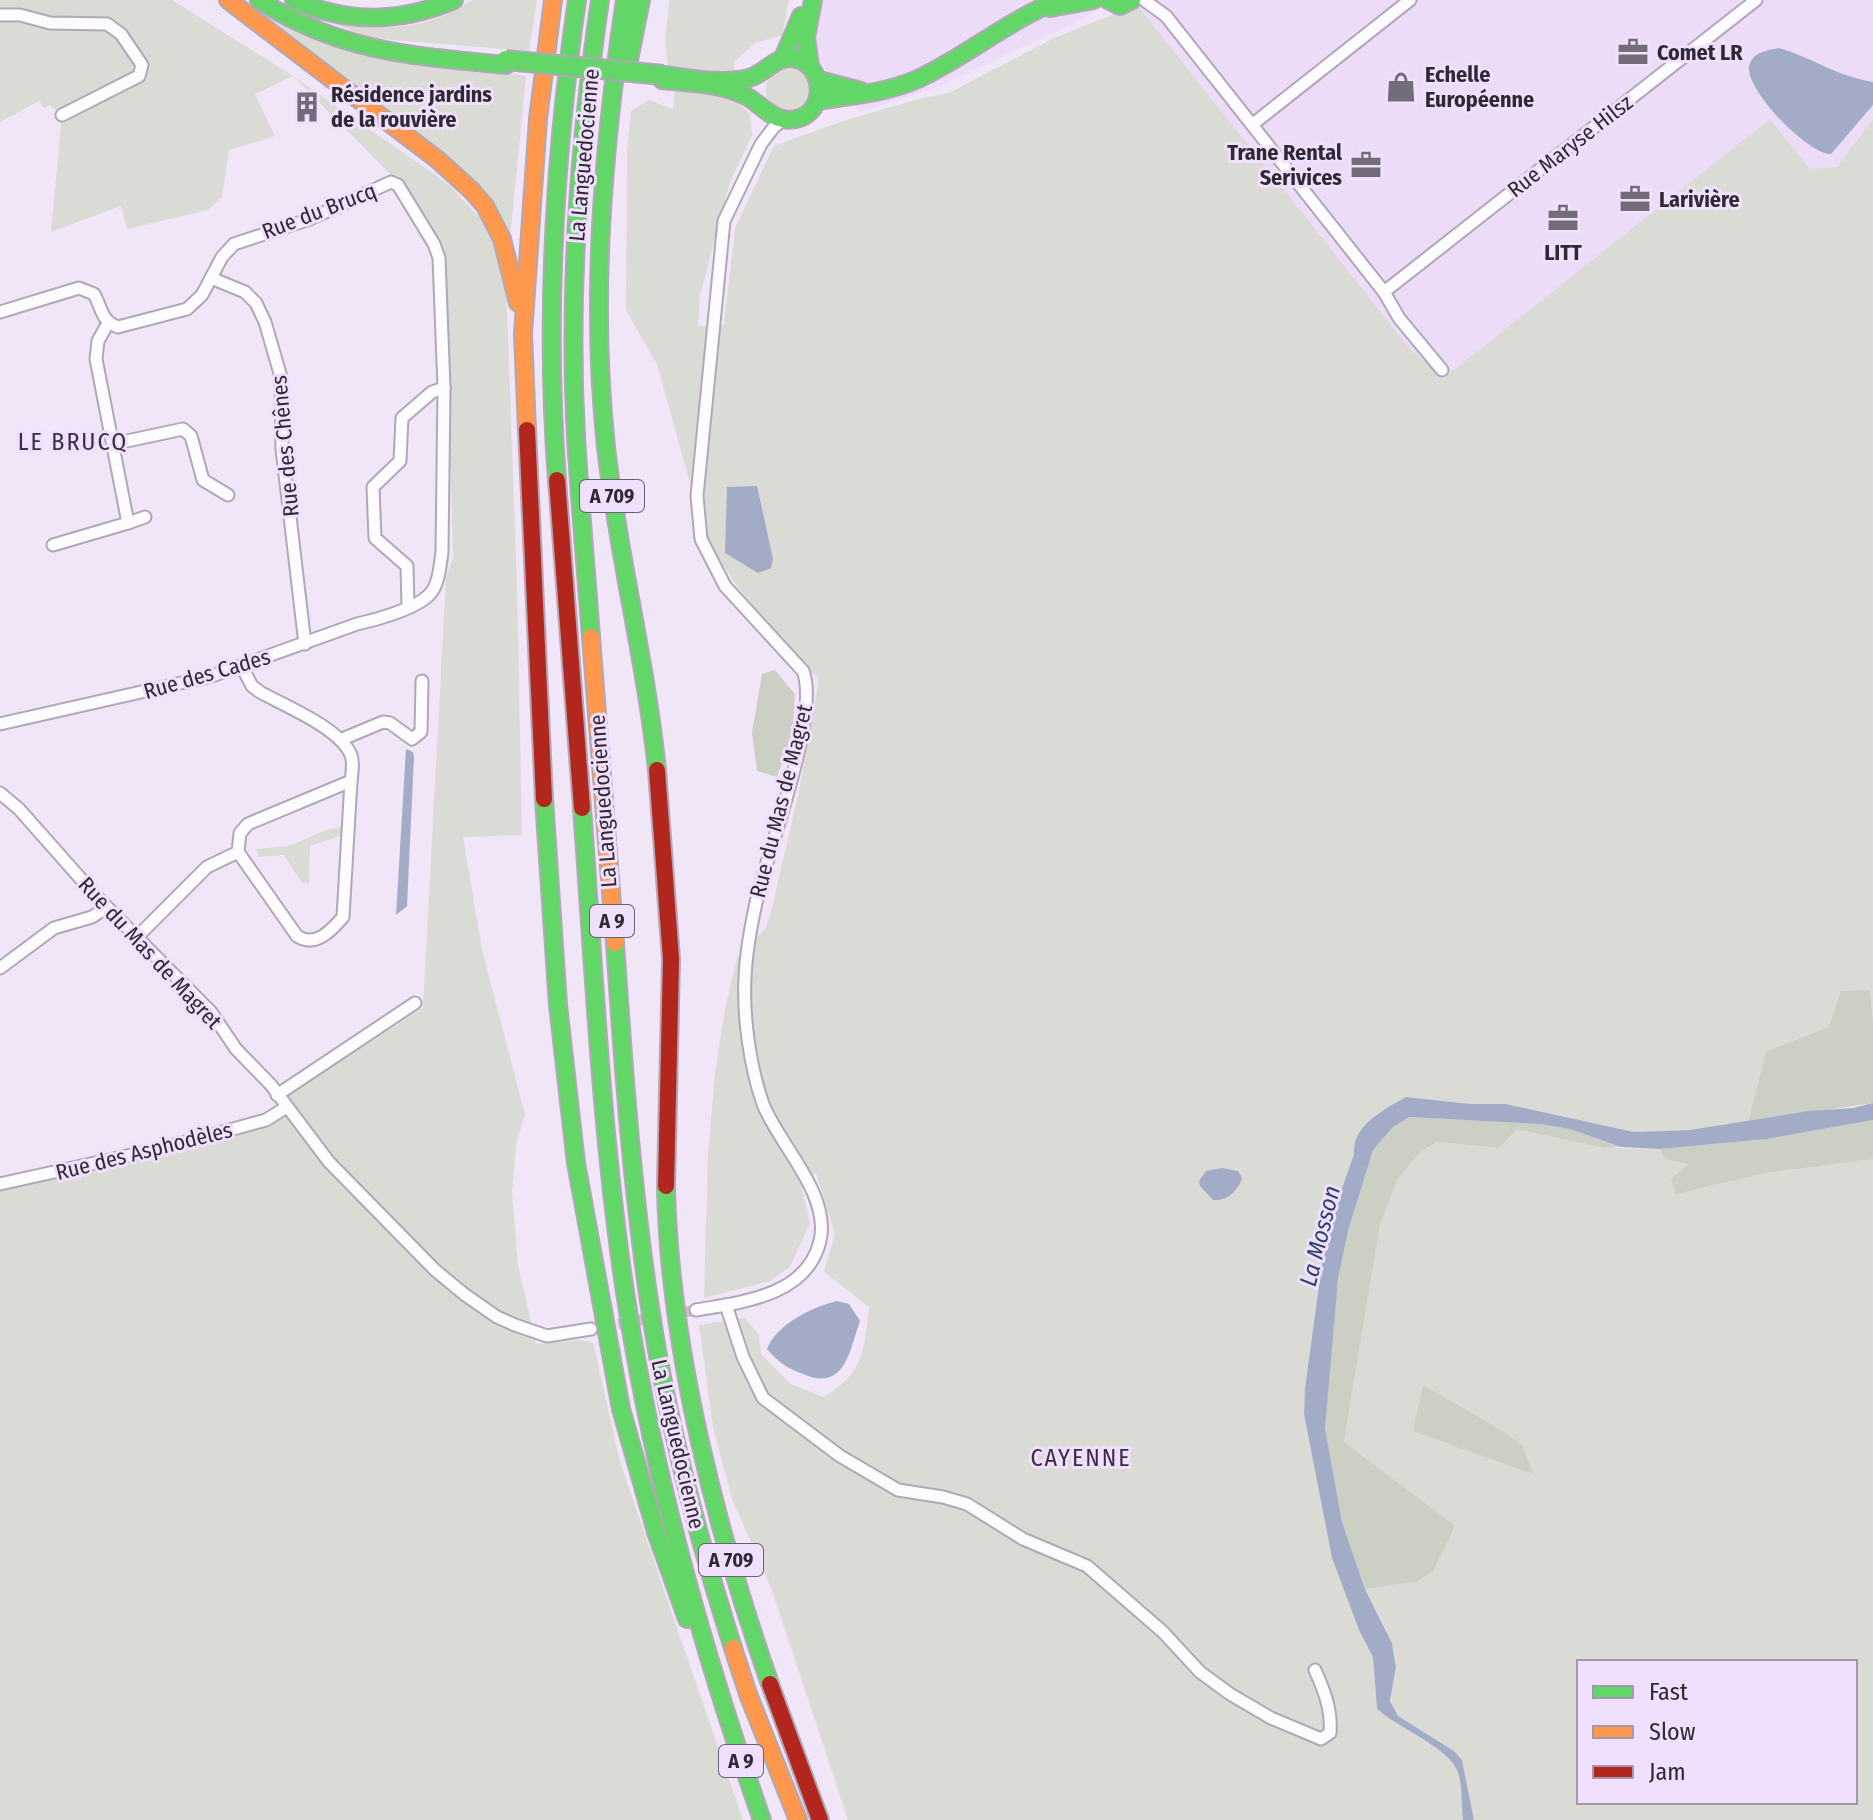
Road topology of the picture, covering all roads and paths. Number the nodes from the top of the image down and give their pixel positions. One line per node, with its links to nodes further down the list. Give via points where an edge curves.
1 (228, 0): 38 (main road, via 438,160 479,198 508,251)
2 (259, 0): 22 (main road, via 341,43)
3 (268, 0): 22 (main road, via 344,37)
4 (294, 0): 5 (main road, via 339,16 376,19 415,15)
5 (454, 0)
6 (553, 0): 38 (main road, A 709, via 535,148)
7 (577, 0): 66 (main road, La Languedocienne / A 9, via 558,168 552,374 556,492 608,1151 647,1416)
8 (600, 0): 68 (main road, La Languedocienne / A 9, via 577,213 576,435 635,1204 656,1345 694,1521 748,1694)
9 (625, 0): 33 (main road, A 709)
10 (641, 0): 33 (main road)
11 (804, 0): 21 (main road)
12 (813, 0): 24 (main road, via 806,38)
13 (1059, 0): 19 (main road)
14 (1094, 0): 19 (main road)
15 (1108, 0): 18 (main road, via 1120,6)
16 (1410, 0): 31 (street)
17 (1756, 0): 35 (street, Rue Maryse Hilsz)
18 (1135, 1): 31 (street, via 1172,24)
19 (1036, 11): 26 (main road, via 919,78)
20 (0, 15): 29 (street, via 107,24 121,34 142,65 139,76)
21 (783, 58): 23 (main road); 24 (main road, via 800,60)
22 (506, 62): 25 (main road, bridge)
23 (764, 71): 25 (main road, via 750,78); 28 (main road, via 758,88)
24 (815, 73): 26 (main road); 27 (main road)
25 (662, 77): 28 (main road, via 744,94)
26 (866, 92): 27 (main road)
27 (818, 101): 30 (main road, via 804,117)
28 (764, 108): 30 (main road); 32 (street, Rue du Mas de Magret)
29 (62, 115)
30 (783, 120): 32 (street, Rue du Mas de Magret)
31 (1253, 124): 35 (street)
32 (761, 144): 62 (street, Rue du Mas de Magret, via 724,221 697,496 701,539 725,586 803,671 808,685 805,722 757,897 745,978 751,1059 759,1089 814,1194 821,1240 812,1261 787,1286 761,1299)
33 (604, 186): 69 (main road, A 709, via 600,376 613,505 659,804 671,962 665,1183 681,1333 699,1434 734,1571)
34 (211, 278): 37 (street, Rue du Brucq, via 187,309 125,327); 40 (street, Rue du Brucq, via 227,250 242,239 310,219 391,182 398,185 439,258); 47 (street, Rue des Chênes, via 245,292 256,303 281,377 282,449)
35 (1384, 292): 39 (street)
36 (0, 312): 37 (street, via 79,288 94,294)
37 (108, 323): 41 (street, via 96,359)
38 (523, 334): 66 (main road, A 709, via 538,720 558,1005 576,1163 610,1357 638,1473)
39 (1442, 370)
40 (444, 388): 46 (street, Rue du Brucq, via 440,564 429,594); 46 (street, via 402,418 400,461 372,492 375,538 405,563)
41 (113, 444): 42 (street, via 183,429 191,436 203,480); 44 (street)
42 (228, 495)
43 (145, 517): 44 (street)
44 (128, 523): 45 (street)
45 (53, 545)
46 (408, 606): 47 (street, Rue des Cades)
47 (305, 644): 48 (street, Rue des Cades)
48 (242, 667): 50 (street, Rue des Cades); 51 (street, via 252,686)
49 (422, 681): 51 (street, via 417,737 383,722)
50 (0, 724)
51 (340, 740): 52 (street, via 351,755)
52 (351, 781): 54 (street, via 248,824 240,833); 54 (street, via 343,917 318,940 297,936)
53 (0, 793): 55 (street, Rue du Mas de Magret)
54 (238, 852): 56 (street, via 207,867)
55 (107, 907): 56 (street, Rue du Mas de Magret); 57 (street, via 54,928)
56 (136, 938): 59 (street, Rue du Mas de Magret, via 211,1012)
57 (0, 968)
58 (415, 1003): 59 (street)
59 (277, 1095): 60 (street, Rue du Mas de Magret)
60 (285, 1108): 61 (street, Rue des Asphodèles, via 266,1120 163,1148); 64 (street, Rue du Mas de Magret, via 338,1172 464,1294 497,1317 547,1336)
61 (0, 1184)
62 (726, 1305): 63 (street, Rue du Mas de Magret); 65 (street, via 763,1398 840,1456 898,1490 967,1504 1023,1539 1087,1566 1210,1679 1271,1718 1321,1739 1330,1733 1332,1720)
63 (696, 1310)
64 (591, 1329)
65 (1315, 1670)
66 (720, 1701): 67 (main road, La Languedocienne / A 9)
67 (762, 1820)
68 (798, 1820)
69 (820, 1820)

